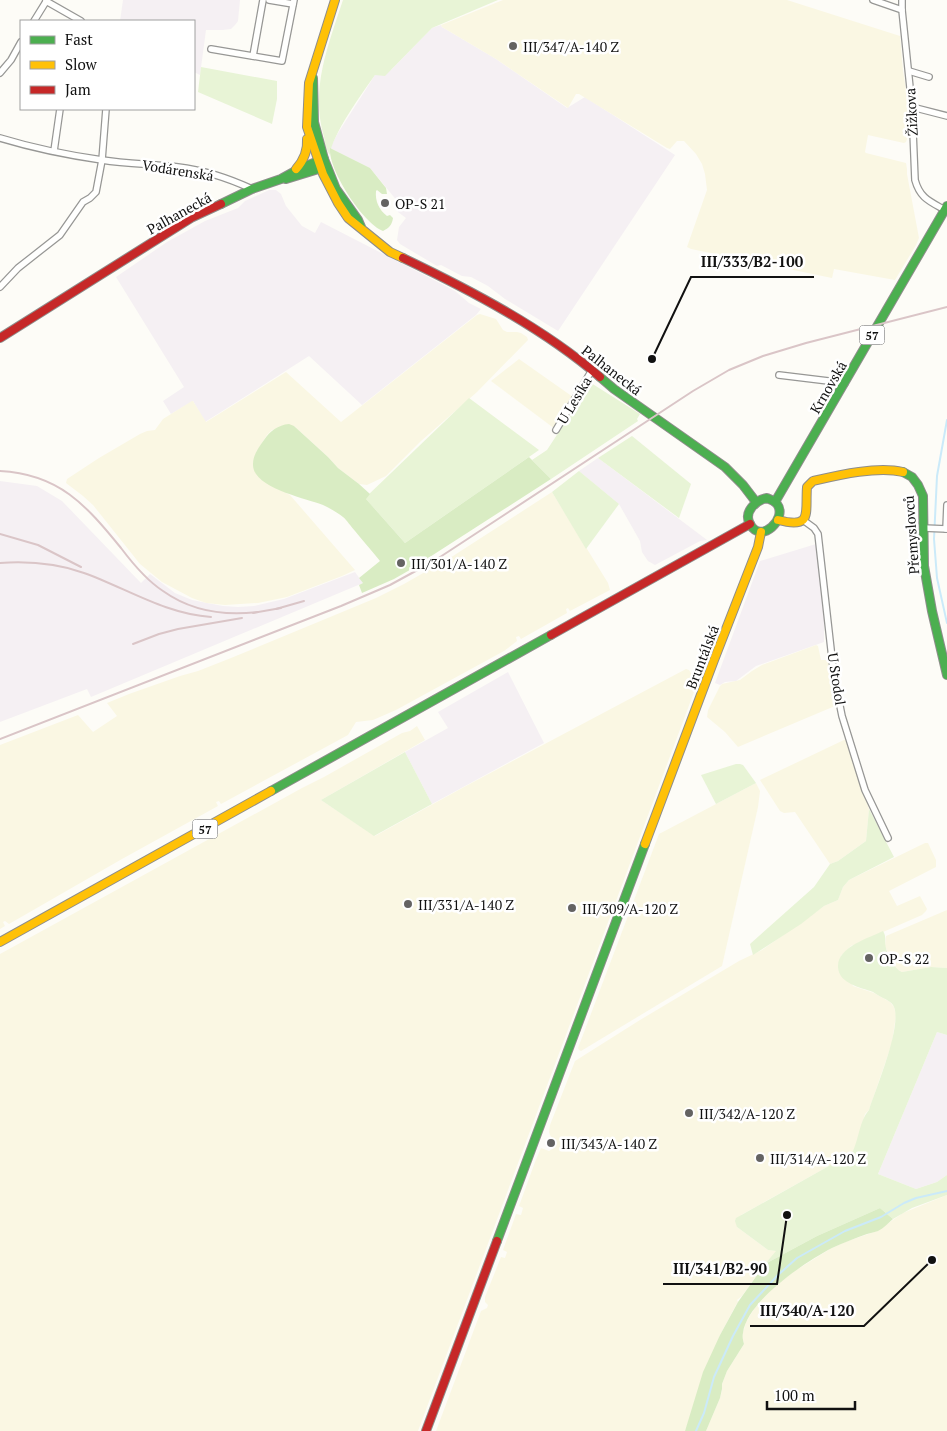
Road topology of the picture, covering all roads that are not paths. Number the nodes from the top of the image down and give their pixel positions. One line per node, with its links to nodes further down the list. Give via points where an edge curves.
1 (47, 0): 9 (street); 10 (street)
2 (263, 0): 13 (street)
3 (270, 0): 7 (street)
4 (335, 0): 16 (main road)
5 (873, 0): 8 (street)
6 (902, 0): 8 (street, Žižkova)
7 (294, 2): 13 (street, via 282,61)
8 (902, 10): 14 (street, Žižkova)
9 (35, 20)
10 (79, 20)
11 (20, 44): 15 (street)
12 (211, 49): 13 (street)
13 (253, 56)
14 (908, 71): 17 (street); 18 (street, Žižkova)
15 (0, 73)
16 (312, 73): 22 (main road, via 308,83); 26 (main road, via 314,122)
17 (929, 77)
18 (912, 107): 21 (street); 30 (street, Žižkova, via 917,189 924,198)
19 (60, 110): 24 (street)
20 (106, 110): 25 (street)
21 (947, 116)
22 (307, 127): 26 (main road); 27 (main road, via 308,151)
23 (0, 138): 24 (street, Vodárenská)
24 (54, 151): 25 (street, Vodárenská)
25 (102, 160): 29 (street, Vodárenská, via 179,167 213,174); 31 (street, via 96,192 80,206 60,235 18,268)
26 (322, 164): 27 (main road, Palhanecká); 28 (main road, Palhanecká, via 287,180); 33 (main road, Palhanecká, via 338,203 348,218 390,252 540,332)
27 (294, 172): 28 (main road, Palhanecká)
28 (281, 179): 29 (main road, Palhanecká)
29 (252, 189): 32 (main road, Palhanecká, via 191,218)
30 (946, 208): 35 (main road, Krnovská / 57)
31 (0, 287)
32 (1, 335)
33 (592, 370): 36 (street, U Lesíka); 37 (main road, Palhanecká, via 645,412 725,467)
34 (780, 375): 35 (street)
35 (845, 383): 38 (main road, Krnovská / 57)
36 (556, 430)
37 (756, 502): 38 (main road, via 767,498); 42 (main road, via 748,516)
38 (776, 502): 40 (main road, via 780,511)
39 (947, 505): 44 (street)
40 (778, 520): 41 (main road, via 793,524); 45 (main road, via 771,529)
41 (803, 520): 43 (main road, Přemyslovců, via 807,513 807,488 812,481 889,469 908,474 920,487); 48 (street, U Stodol, via 818,534 834,676 842,716 865,790)
42 (750, 524): 45 (main road); 49 (main road, 57)
43 (926, 528): 44 (street); 46 (main road, Přemyslovců, via 924,566)
44 (945, 529)
45 (761, 532): 50 (main road, Bruntálská, via 752,564)
46 (944, 652): 47 (main road, Přemyslovců)
47 (947, 674)
48 (888, 838)
49 (0, 942)
50 (426, 1431)

